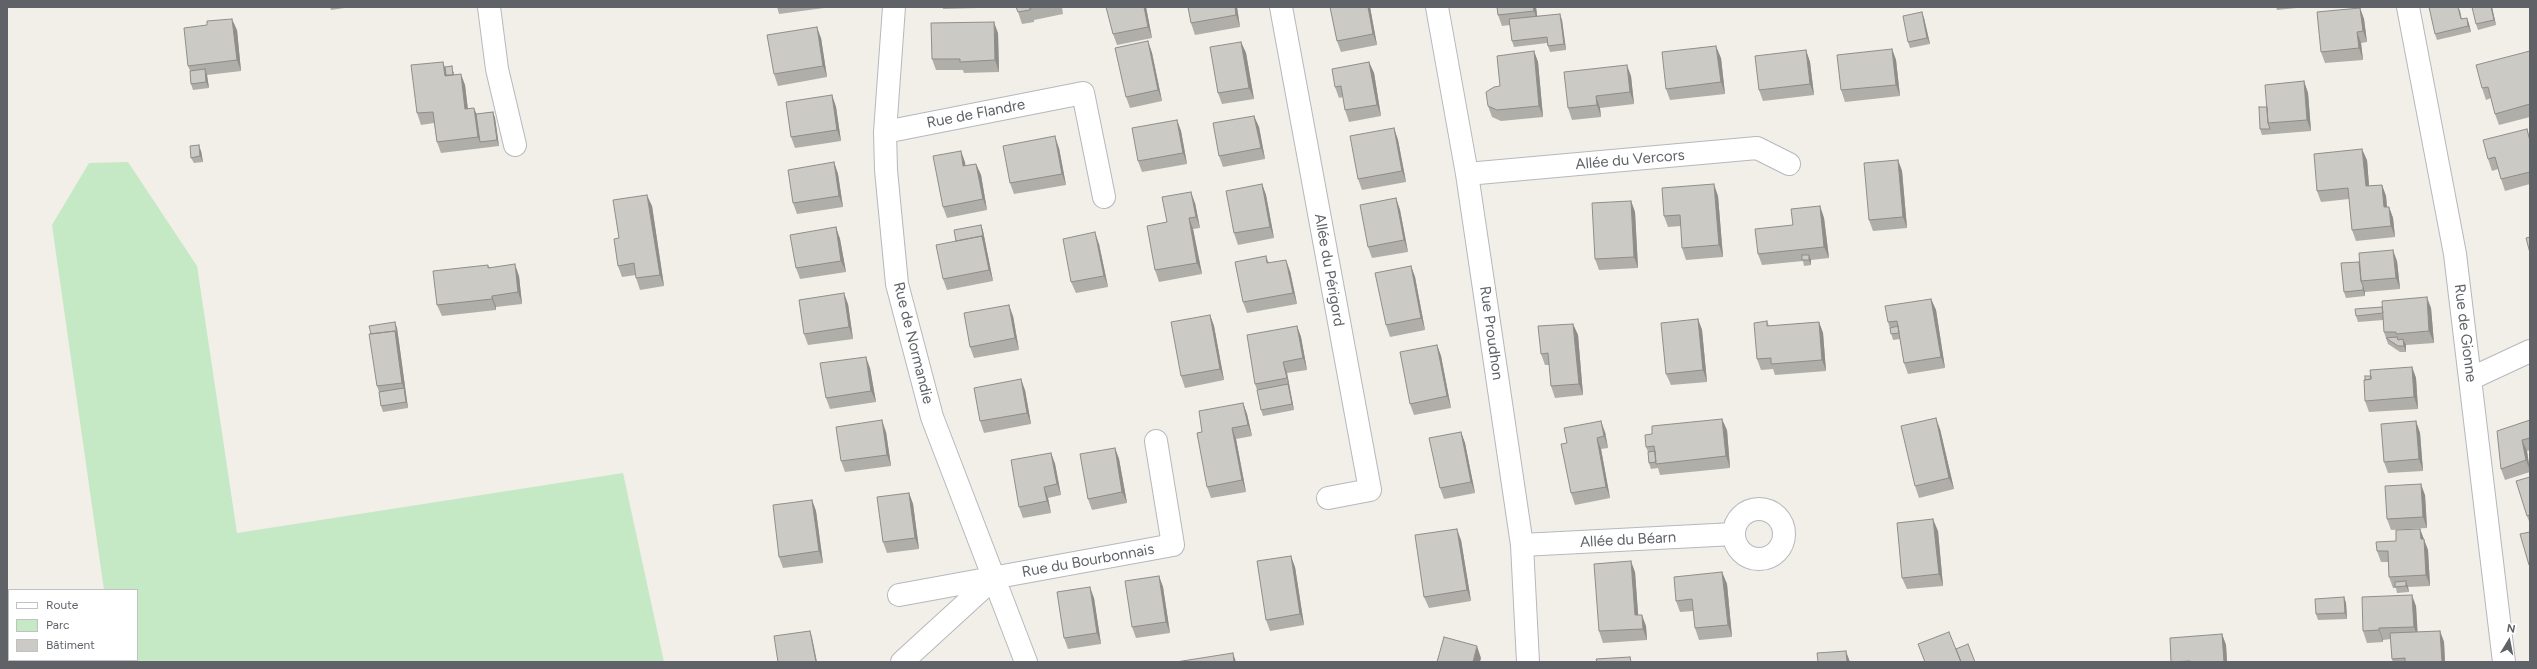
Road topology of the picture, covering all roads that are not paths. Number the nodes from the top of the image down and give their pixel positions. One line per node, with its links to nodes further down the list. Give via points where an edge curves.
1 (489, 7): 7 (street, via 497,69)
2 (894, 7): 6 (street, Rue de Normandie)
3 (1281, 7): 14 (street, Allée du Périgord, via 1370,490)
4 (1437, 7): 9 (street, Rue Proudhon)
5 (2408, 7): 12 (street, Rue de Gionne, via 2455,254)
6 (885, 132): 10 (street, Rue de Flandre, via 1066,88 1083,93); 17 (street, Rue de Normandie, via 897,284 932,417)
7 (515, 145)
8 (1790, 164): 9 (street, Allée du Vercors, via 1757,148)
9 (1467, 174): 16 (street, Rue Proudhon)
10 (1104, 197)
11 (2530, 351): 12 (street)
12 (2472, 378): 22 (street, Rue de Gionne)
13 (1156, 441): 17 (street, Rue du Bourbonnais, via 1173,545)
14 (1328, 498)
15 (1734, 534): 16 (street, Allée du Béarn)
16 (1522, 545): 21 (street, Rue Proudhon)
17 (995, 577): 18 (street, Rue du Bourbonnais); 19 (street); 20 (street, Rue de Normandie)
18 (899, 595)
19 (902, 662)
20 (1026, 662)
21 (1528, 662)
22 (2504, 662)

